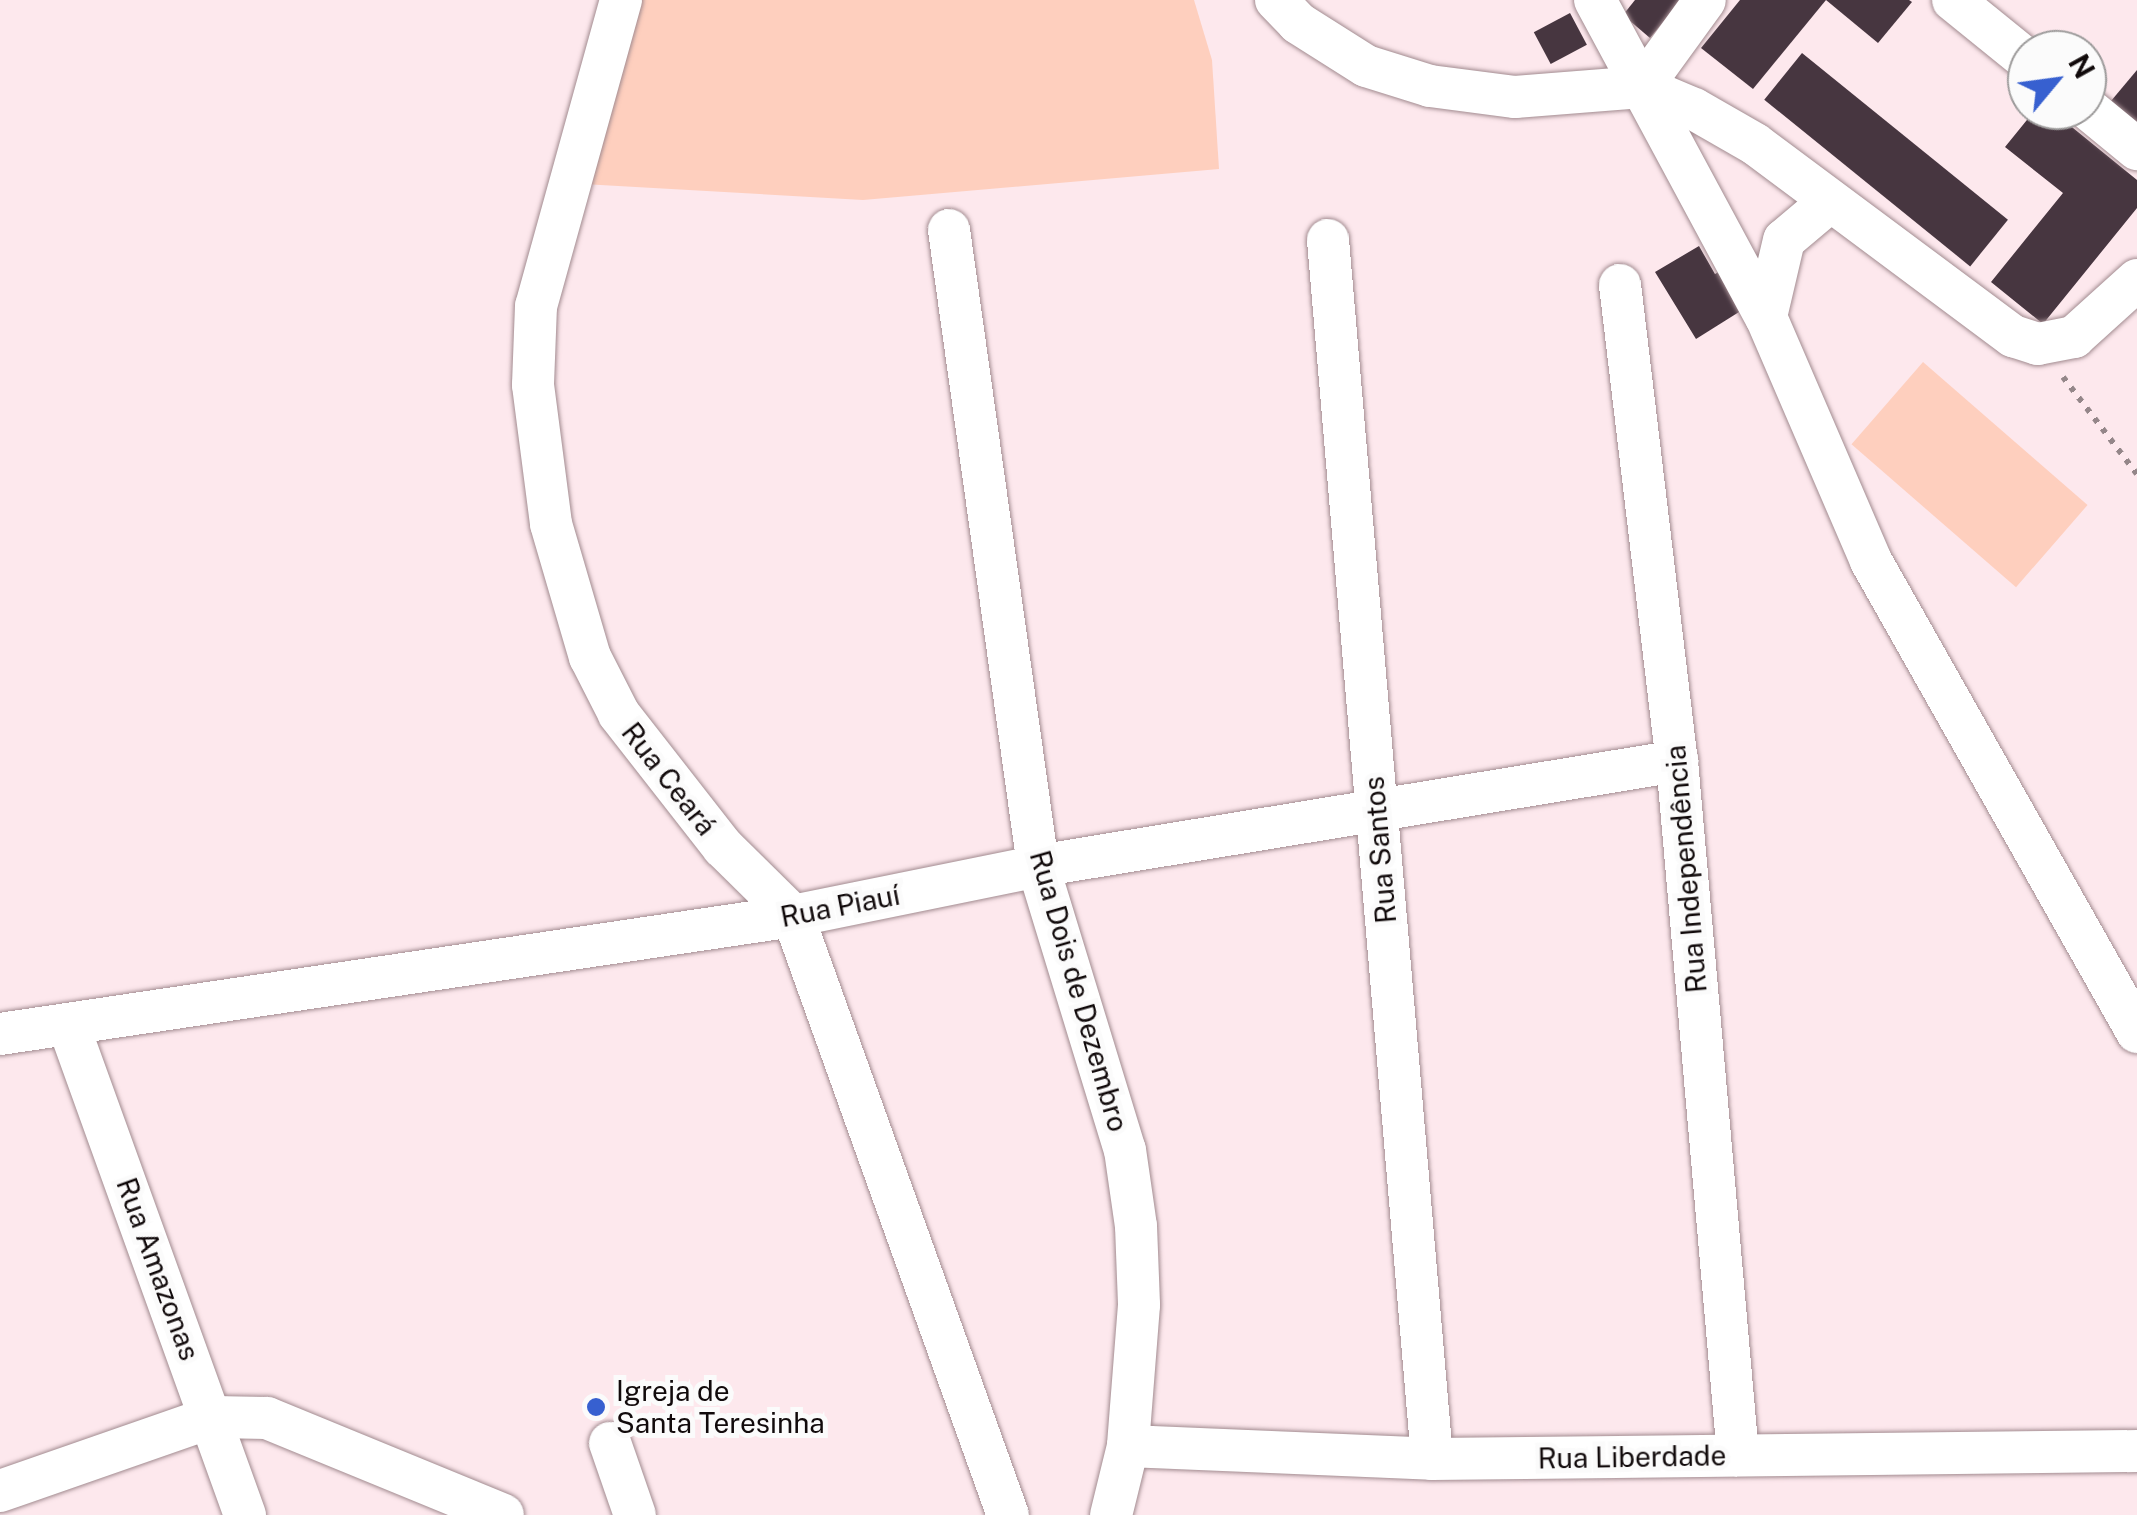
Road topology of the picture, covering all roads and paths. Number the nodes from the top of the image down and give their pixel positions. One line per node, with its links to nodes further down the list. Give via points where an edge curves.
1 (621, 0): 21 (street, Rua Ceará, via 536,306 532,384 551,524 590,657 618,714 724,847)
2 (1276, 0): 7 (street, via 1298,23 1366,66 1430,86 1516,97)
3 (1595, 0): 7 (street)
4 (1705, 0): 7 (street)
5 (1953, 0): 6 (street)
6 (2007, 44)
7 (1642, 87): 10 (street, via 1720,122); 15 (street)
8 (2107, 124): 9 (street)
9 (2137, 149)
10 (1828, 203): 15 (street, via 1784,240); 16 (street, via 1988,320)
11 (949, 230): 20 (street, Rua Dois de Dezembro)
12 (1328, 240): 19 (street, Rua Santos)
13 (2137, 280): 16 (street, via 2074,337)
14 (1620, 285): 18 (street, Rua Independência)
15 (1766, 317): 23 (street, via 1871,561)
16 (2038, 344): 17 (path)
17 (2137, 474)
18 (1677, 761): 19 (street, Rua Piauí); 29 (street, Rua Independência)
19 (1377, 813): 20 (street, Rua Piauí); 30 (street, Rua Santos)
20 (1038, 866): 21 (street, Rua Piauí); 27 (street, Rua Dois de Dezembro, via 1128,1169 1139,1305)
21 (792, 916): 22 (street, Rua Piauí); 35 (street, Rua Ceará)
22 (68, 1024): 24 (street, Rua Piauí); 25 (street, Rua Amazonas)
23 (2137, 1032)
24 (0, 1034)
25 (212, 1417): 31 (street); 32 (street, Rua Amazonas); 33 (street, via 267,1418)
26 (610, 1443): 34 (street)
27 (1128, 1446): 30 (street, Rua Liberdade); 36 (street, Rua Dois de Dezembro)
28 (2137, 1450): 29 (street, Rua Liberdade)
29 (1738, 1455): 30 (street, Rua Liberdade)
30 (1432, 1459)
31 (0, 1491)
32 (245, 1515)
33 (503, 1515)
34 (636, 1515)
35 (1008, 1515)
36 (1111, 1515)

